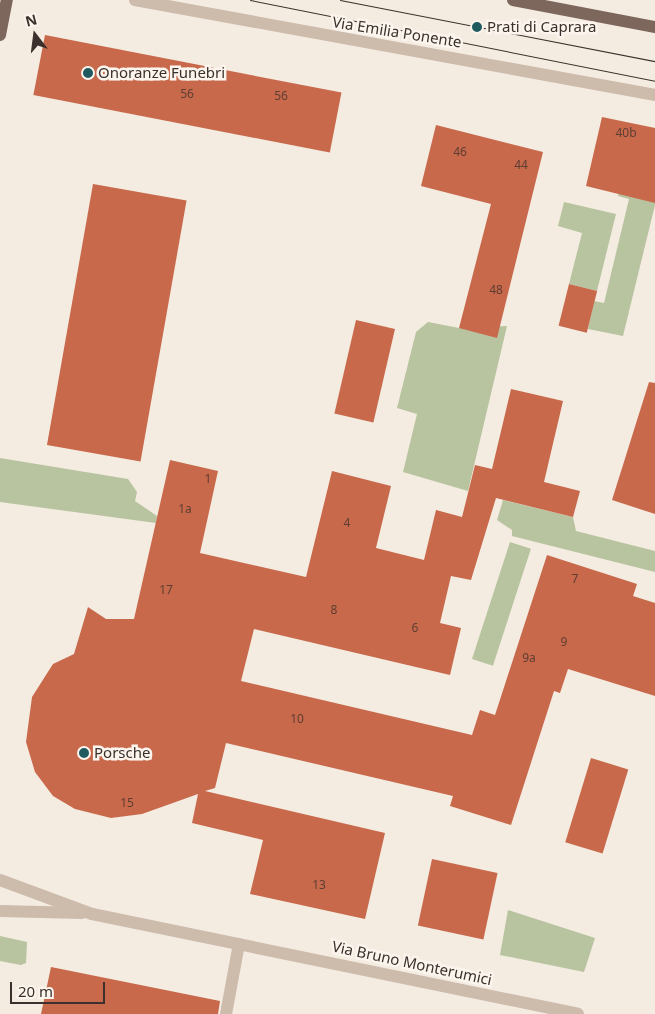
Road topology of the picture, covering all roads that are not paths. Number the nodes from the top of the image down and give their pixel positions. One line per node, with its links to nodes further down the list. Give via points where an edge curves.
1 (7, 0): 5 (main road)
2 (135, 0): 6 (street, Via Emilia Ponente)
3 (512, 0): 4 (main road)
4 (655, 27)
5 (0, 35)
6 (655, 95)
7 (0, 880): 9 (street, Via Bruno Monterumici)
8 (0, 911): 9 (street, Via Bruno Monterumici)
9 (92, 914): 10 (street, Via Bruno Monterumici)
10 (239, 944): 11 (street); 12 (street, Via Bruno Monterumici)
11 (226, 1014)
12 (578, 1014)

